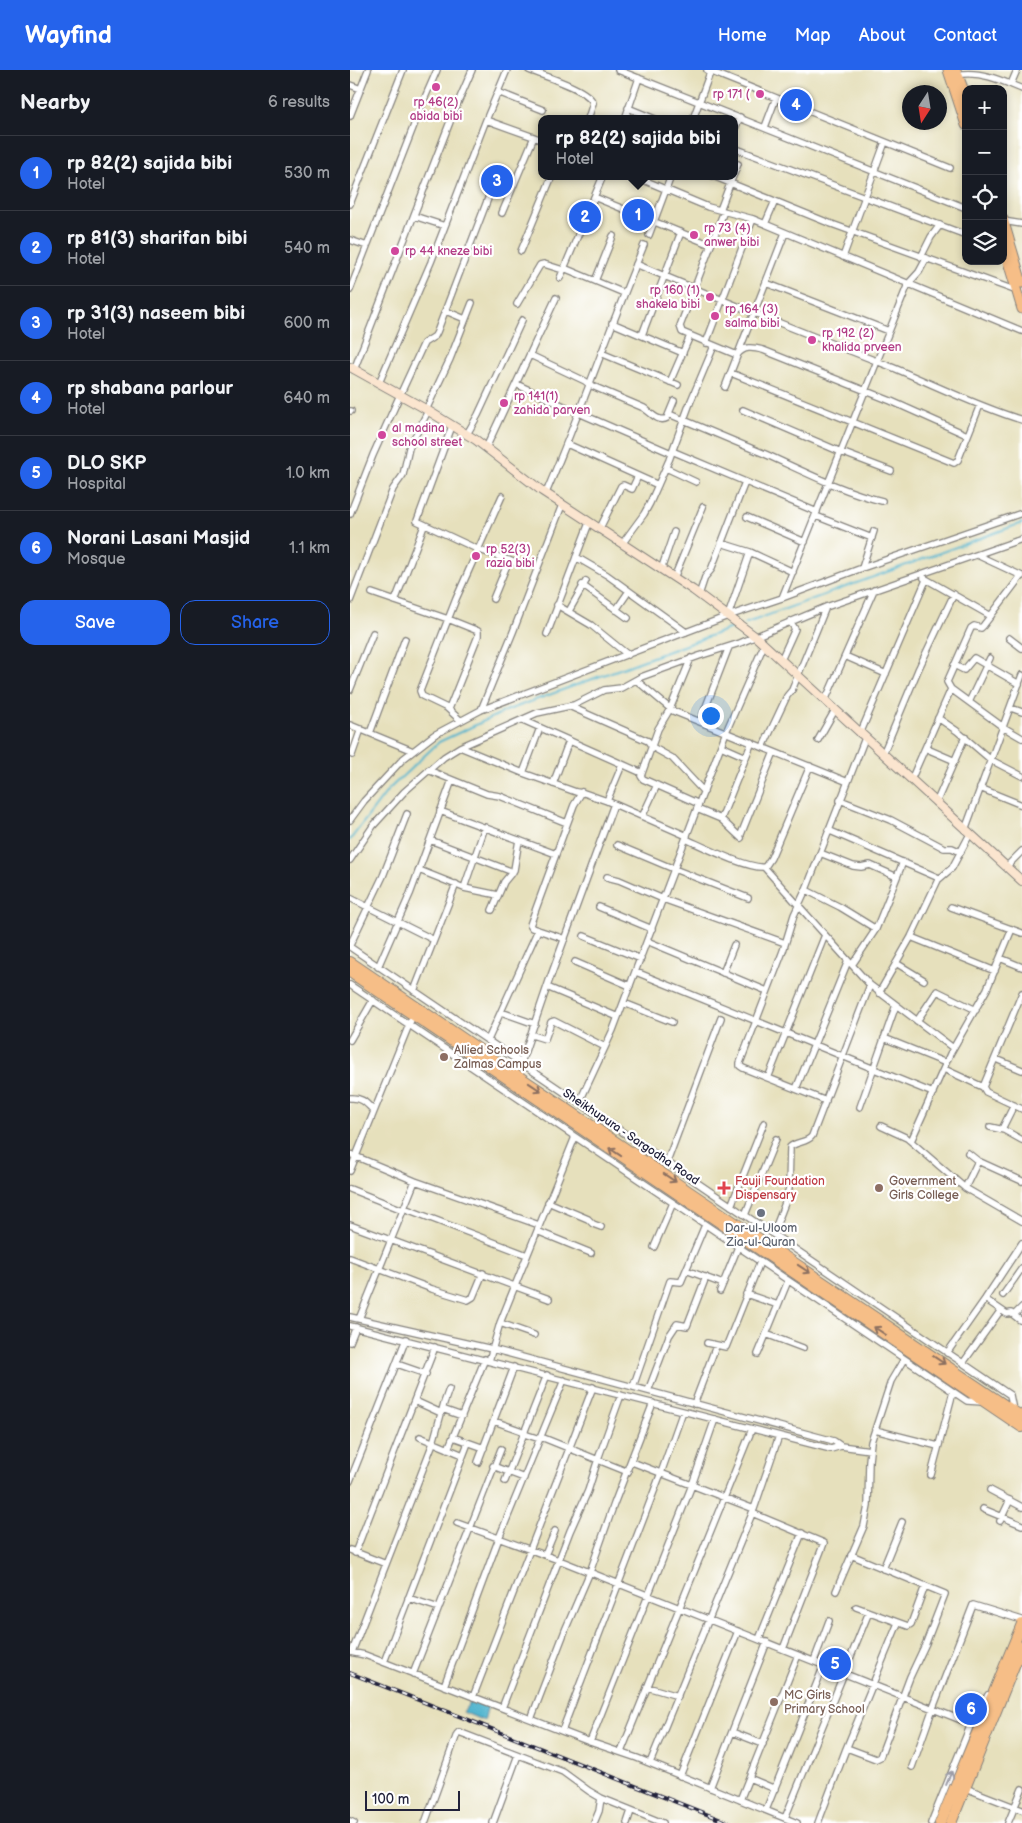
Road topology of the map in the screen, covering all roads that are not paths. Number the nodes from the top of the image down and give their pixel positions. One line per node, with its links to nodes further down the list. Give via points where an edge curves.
1 (368, 70): 17 (street)
2 (403, 70): 53 (street)
3 (437, 70): 75 (street)
4 (472, 70): 57 (street)
5 (507, 70): 19 (street)
6 (530, 70): 25 (street, via 590,96 593,103)
7 (618, 70): 13 (street)
8 (710, 70): 20 (street); 21 (street)
9 (948, 70): 24 (main road)
10 (1017, 70): 14 (street)
11 (957, 72): 12 (street); 16 (main road)
12 (983, 72): 14 (street)
13 (639, 78): 21 (street); 22 (street)
14 (1011, 84): 18 (street)
15 (350, 85): 17 (street)
16 (962, 85)
17 (360, 89): 30 (street)
18 (1022, 89)
19 (498, 92): 23 (street); 32 (street)
20 (776, 98): 34 (street); 37 (street)
21 (700, 102): 28 (street); 29 (street)
22 (628, 108): 26 (street); 27 (street)
23 (543, 110)
24 (962, 113)
25 (589, 115)
26 (626, 115)
27 (645, 115)
28 (695, 115)
29 (735, 115)
30 (350, 116)
31 (740, 117): 33 (street); 34 (street)
32 (486, 120): 35 (street); 64 (street)
33 (738, 122)
34 (765, 127): 40 (street)
35 (534, 137): 36 (street); 56 (street)
36 (538, 138)
37 (885, 142): 39 (street); 40 (street)
38 (738, 149): 51 (street)
39 (950, 168)
40 (875, 171): 51 (street); 54 (street)
41 (497, 175): 96 (street)
42 (550, 180): 76 (street)
43 (601, 180): 50 (street)
44 (643, 180): 49 (street)
45 (670, 180): 49 (street)
46 (723, 180): 48 (street)
47 (732, 180): 48 (street)
48 (731, 183): 52 (street); 55 (street)
49 (666, 190): 55 (street); 59 (street)
50 (594, 197): 59 (street); 81 (street)
51 (865, 197): 63 (street); 65 (street)
52 (775, 201): 61 (street); 65 (street)
53 (350, 204)
54 (962, 206)
55 (722, 211): 58 (street); 74 (street)
56 (502, 214)
57 (414, 216): 64 (street); 112 (street)
58 (753, 219): 61 (street); 92 (street)
59 (654, 221): 66 (street); 69 (street)
60 (1007, 221): 62 (street)
61 (765, 224): 67 (street)
62 (1022, 224)
63 (940, 225): 68 (street); 79 (street)
64 (445, 226): 115 (street)
65 (852, 231): 77 (street); 79 (street)
66 (681, 232): 74 (street); 82 (street)
67 (785, 233): 77 (street); 85 (street)
68 (962, 233)
69 (649, 235)
70 (613, 236): 84 (street)
71 (1007, 237): 87 (main road)
72 (350, 240): 75 (street)
73 (644, 245): 80 (street)
74 (711, 245): 88 (street)
75 (367, 246): 89 (street)
76 (521, 251)
77 (843, 257): 86 (street)
78 (1007, 257): 87 (main road)
79 (923, 258): 86 (street, via 919,272); 87 (street)
80 (636, 264): 82 (street); 90 (street)
81 (563, 269): 83 (street); 84 (street); 94 (street, via 540,265)
82 (664, 276): 88 (street); 103 (street)
83 (560, 278)
84 (595, 281): 90 (street)
85 (766, 283): 97 (street); 101 (street)
86 (908, 284): 101 (street); 102 (street)
87 (1019, 287): 95 (main road)
88 (694, 289): 92 (street); 104 (street, via 680,328)
89 (350, 290)
90 (624, 293): 100 (street)
91 (556, 298): 109 (street)
92 (722, 301): 97 (street); 105 (street)
93 (472, 303): 98 (street)
94 (517, 304)
95 (1022, 309)
96 (446, 311): 98 (street); 121 (street, via 435,336 423,346)
97 (754, 313): 110 (street); 111 (street)
98 (465, 319): 124 (street)
99 (522, 320): 132 (street)
100 (612, 323): 103 (street); 107 (street)
101 (889, 331): 111 (street)
102 (1022, 331)
103 (642, 336): 108 (street)
104 (690, 336): 105 (street); 108 (street)
105 (706, 343): 106 (street)
106 (714, 346): 110 (street); 128 (street)
107 (602, 353): 114 (street); 117 (street)
108 (683, 353): 114 (street)
109 (530, 355): 116 (street); 117 (street, via 586,380)
110 (737, 355): 113 (street); 120 (street, via 748,348 763,350)
111 (877, 362): 120 (street); 123 (street)
112 (352, 368): 115 (street)
113 (731, 373): 119 (street); 130 (street)
114 (670, 382): 118 (street)
115 (379, 383): 121 (street)
116 (516, 384): 126 (street); 135 (street)
117 (590, 385): 126 (street); 127 (street, via 664,420)
118 (678, 385)
119 (725, 387)
120 (865, 391): 130 (street); 133 (street)
121 (400, 395): 124 (street); 151 (street)
122 (674, 401): 127 (street)
123 (980, 405): 129 (street); 133 (street)
124 (427, 410): 131 (street); 175 (street, via 409,448 403,475 392,489)
125 (743, 410): 137 (street)
126 (580, 414): 134 (street); 136 (street)
127 (669, 414): 128 (street)
128 (683, 420): 136 (street); 143 (street)
129 (1022, 420)
130 (853, 422): 133 (street, via 954,463); 137 (street)
131 (452, 426): 132 (street); 155 (street, via 417,517)
132 (466, 434): 135 (street)
133 (967, 436)
134 (567, 444): 140 (street); 145 (street)
135 (486, 448): 145 (street)
136 (672, 452): 138 (street); 142 (street)
137 (841, 452): 139 (street); 143 (street)
138 (666, 468): 141 (street); 144 (street)
139 (891, 471)
140 (638, 476): 144 (street); 156 (street, via 632,489 621,486)
141 (696, 482)
142 (745, 482): 152 (street); 161 (street)
143 (829, 483): 147 (street); 152 (street)
144 (658, 484): 160 (street, via 644,514)
145 (546, 493): 148 (street)
146 (502, 496): 162 (street)
147 (882, 501)
148 (562, 504): 154 (street); 223 (street)
149 (703, 507): 172 (street)
150 (1022, 513): 168 (street)
151 (350, 514)
152 (816, 514): 159 (street); 168 (street, via 873,534)
153 (747, 517): 159 (street)
154 (589, 523): 156 (street); 165 (street)
155 (424, 526): 162 (street); 184 (street)
156 (599, 530): 160 (street)
157 (674, 532): 169 (street)
158 (1022, 539): 164 (street)
159 (805, 542): 170 (street)
160 (622, 544): 169 (street)
161 (721, 544): 163 (street); 180 (street)
162 (477, 549): 166 (street); 192 (street)
163 (750, 552): 170 (street); 189 (street)
164 (977, 555): 171 (street); 173 (street)
165 (576, 557): 177 (street); 185 (street)
166 (509, 560): 167 (street); 182 (street)
167 (522, 565)
168 (862, 568): 181 (street)
169 (662, 570): 172 (street)
170 (793, 572): 181 (street)
171 (1022, 576): 190 (street)
172 (674, 578): 180 (street)
173 (924, 578): 176 (street); 179 (street); 210 (street)
174 (350, 581): 175 (street)
175 (357, 584): 183 (street)
176 (874, 590): 186 (street); 204 (street)
177 (629, 591): 187 (street); 194 (street)
178 (372, 593): 184 (street)
179 (954, 594): 190 (street); 249 (street)
180 (699, 595): 189 (street)
181 (782, 598): 189 (street)
182 (493, 599)
183 (350, 601)
184 (395, 601): 192 (street)
185 (557, 605): 188 (street); 196 (street)
186 (826, 607): 193 (street); 211 (street)
187 (616, 610): 188 (street, via 584,583); 191 (street)
188 (569, 611): 203 (street)
189 (728, 616): 194 (street); 197 (street)
190 (992, 616): 208 (street, via 982,627 971,628)
191 (628, 618)
192 (448, 619): 221 (street, via 420,692); 221 (street, via 479,633)
193 (790, 621): 197 (street); 207 (street, via 795,629)
194 (686, 632): 203 (street)
195 (373, 633): 216 (street)
196 (547, 634)
197 (753, 636): 200 (street); 201 (street)
198 (1009, 638): 202 (street)
199 (405, 639): 235 (street)
200 (764, 645): 207 (street); 234 (street)
201 (728, 647): 205 (street); 229 (street)
202 (1022, 648)
203 (628, 655): 223 (street)
204 (845, 656): 210 (street); 217 (street)
205 (691, 658): 213 (street); 222 (street)
206 (990, 658): 209 (street)
207 (780, 660): 211 (street)
208 (954, 665): 209 (street, via 964,670 973,658); 215 (street, via 947,682)
209 (986, 665): 214 (street); 218 (street)
210 (886, 674): 236 (street)
211 (797, 675): 217 (street); 245 (street)
212 (1022, 675): 214 (street)
213 (636, 680): 219 (street); 222 (street)
214 (1019, 684): 220 (street)
215 (951, 689): 218 (street); 226 (street)
216 (350, 690)
217 (825, 701): 224 (street)
218 (969, 702): 231 (street)
219 (569, 706): 228 (street); 242 (street, via 648,741)
220 (1011, 708): 225 (street); 231 (street)
221 (449, 709): 227 (street)
222 (670, 709): 229 (street); 242 (street)
223 (481, 710): 227 (street)
224 (834, 710): 236 (street); 239 (street)
225 (1022, 712)
226 (938, 718): 237 (street); 246 (street)
227 (460, 720): 247 (street)
228 (523, 720): 232 (street); 244 (street)
229 (700, 722): 234 (street)
230 (350, 725): 233 (street)
231 (1003, 727): 238 (street); 252 (street)
232 (540, 728): 240 (street); 257 (street)
233 (361, 729): 235 (street); 250 (street)
234 (726, 732): 241 (street); 243 (street)
235 (370, 733): 247 (street)
236 (863, 736): 249 (street); 262 (street)
237 (965, 737): 252 (street); 253 (street)
238 (1022, 738)
239 (818, 740)
240 (569, 741): 254 (street); 263 (street)
241 (752, 742): 245 (street); 251 (street)
242 (651, 746): 258 (street); 267 (street, via 672,758)
243 (721, 746): 251 (street); 267 (street)
244 (460, 747): 256 (street); 257 (street)
245 (763, 747): 248 (street)
246 (925, 748): 253 (street); 261 (street)
247 (413, 751): 278 (street)
248 (774, 752): 255 (street); 277 (street, via 741,838)
249 (883, 754): 261 (street)
250 (352, 755)
251 (746, 757): 277 (street)
252 (991, 760): 259 (street); 265 (street)
253 (955, 761): 270 (street)
254 (622, 765): 258 (street); 269 (street)
255 (810, 766): 262 (street); 294 (street, via 771,858)
256 (428, 770): 260 (street); 292 (street, via 373,826)
257 (522, 773): 263 (street)
258 (642, 773): 264 (street, via 642,779)
259 (1022, 776)
260 (452, 780): 274 (street); 279 (street)
261 (911, 780): 270 (street)
262 (848, 782): 268 (street)
263 (552, 784): 266 (street)
264 (657, 785): 273 (street); 276 (street)
265 (980, 788): 272 (street); 282 (street)
266 (582, 792): 269 (street); 279 (street)
267 (704, 792): 273 (street)
268 (840, 800): 281 (street); 288 (street, via 879,814 944,848)
269 (607, 801): 271 (street)
270 (936, 803): 282 (street)
271 (614, 804): 276 (street); 324 (street)
272 (1022, 805)
273 (698, 806): 277 (street); 283 (street)
274 (440, 811): 280 (street); 284 (street)
275 (407, 814): 311 (street)
276 (643, 816): 283 (street)
277 (721, 819)
278 (350, 820)
279 (567, 823): 290 (street)
280 (485, 827): 285 (street); 291 (street)
281 (828, 830): 289 (street); 293 (street)
282 (968, 832): 288 (street); 295 (street)
283 (687, 837): 294 (street, via 738,860); 297 (street)
284 (430, 840): 291 (street); 296 (street)
285 (519, 840): 290 (street); 298 (street)
286 (617, 845): 297 (street)
287 (1022, 851): 295 (street)
288 (961, 852): 301 (street, via 952,868)
289 (820, 853): 300 (street, via 853,866 870,866); 305 (street)
290 (556, 854): 319 (street, via 531,923 531,927)
291 (475, 857): 298 (street); 304 (street)
292 (350, 860)
293 (903, 862): 300 (street); 301 (street)
294 (764, 867): 310 (street)
295 (1006, 867): 302 (street)
296 (418, 870): 303 (street); 315 (street)
297 (674, 870): 308 (street); 309 (street)
298 (513, 872): 306 (street)
299 (607, 877): 309 (street)
300 (897, 877): 317 (street)
301 (939, 878): 323 (street)
302 (1022, 881)
303 (456, 884): 304 (street); 325 (street)
304 (464, 888): 306 (street)
305 (806, 890): 310 (street); 317 (street)
306 (498, 895): 314 (street)
307 (350, 898): 311 (street)
308 (748, 898)
309 (663, 900): 316 (street); 327 (street)
310 (798, 905): 321 (street); 327 (street)
311 (368, 907): 315 (street); 329 (street)
312 (599, 907): 316 (street)
313 (952, 907): 318 (street)
314 (492, 910)
315 (399, 922): 325 (street); 336 (street)
316 (652, 929): 326 (street)
317 (876, 929): 334 (street)
318 (1012, 929): 320 (street); 330 (street)
319 (538, 930): 324 (street); 356 (street)
320 (1022, 933)
321 (825, 935): 334 (street); 365 (street)
322 (584, 936): 331 (street)
323 (911, 937): 335 (street); 338 (street)
324 (565, 939): 346 (street)
325 (434, 940): 347 (street)
326 (647, 941): 331 (street); 341 (street)
327 (785, 943): 348 (street)
328 (734, 945): 341 (street)
329 (350, 946): 336 (street)
330 (1000, 958): 337 (street); 338 (street)
331 (641, 959): 340 (street)
332 (350, 962): 481 (highway, Sheikhupura - Sargodha Road, one-way to 481)
333 (574, 962): 345 (street)
334 (850, 963): 344 (street); 370 (street)
335 (896, 963): 342 (street); 349 (street)
336 (378, 966): 347 (street)
337 (1022, 967)
338 (995, 971): 355 (street)
339 (350, 972): 357 (highway, Sheikhupura - Sargodha Road)
340 (636, 972): 345 (street); 360 (street)
341 (723, 973): 348 (street)
342 (924, 980)
343 (350, 985): 351 (street)
344 (870, 985): 349 (street); 373 (street)
345 (630, 986): 353 (street)
346 (547, 987): 358 (street); 363 (street)
347 (414, 991): 369 (street)
348 (767, 991): 360 (street)
349 (879, 993): 354 (street)
350 (1022, 993): 352 (street)
351 (373, 1000): 364 (street); 368 (street)
352 (1020, 1002): 374 (street)
353 (624, 1003): 358 (street); 362 (street)
354 (896, 1005): 361 (street); 367 (street)
355 (976, 1010): 361 (street, via 937,991); 372 (street)
356 (501, 1012): 363 (street); 369 (street)
357 (412, 1014): 364 (street); 477 (highway, Sheikhupura - Sargodha Road, one-way to 357)
358 (618, 1017): 371 (street)
359 (721, 1018): 401 (street)
360 (756, 1020): 365 (street); 379 (street, via 740,1065)
361 (917, 1021): 372 (street)
362 (672, 1022)
363 (535, 1024): 366 (street)
364 (408, 1025): 389 (street); 394 (street)
365 (786, 1032): 370 (street); 379 (street)
366 (532, 1035): 371 (street, via 545,1039 554,1021); 375 (street)
367 (884, 1038): 376 (street); 377 (street)
368 (350, 1040)
369 (488, 1040): 375 (street)
370 (814, 1044): 373 (street); 381 (street)
371 (605, 1047): 385 (street)
372 (953, 1048): 376 (street)
373 (844, 1056): 377 (street); 384 (street)
374 (996, 1059): 378 (street); 380 (street)
375 (521, 1063): 385 (street)
376 (945, 1066): 380 (street); 382 (street)
377 (873, 1068): 382 (street); 387 (street)
378 (1022, 1070)
379 (768, 1078): 381 (street)
380 (983, 1086): 386 (street, via 986,1092)
381 (796, 1089): 384 (street)
382 (933, 1093): 397 (street)
383 (350, 1098): 389 (street, via 363,1100)
384 (826, 1101): 417 (street, via 810,1139 790,1148 789,1188)
385 (579, 1103): 401 (street)
386 (1014, 1105): 388 (street); 393 (street)
387 (860, 1107)
388 (1022, 1109)
389 (374, 1111): 399 (street)
390 (764, 1123): 409 (street)
391 (881, 1126): 397 (street)
392 (990, 1127): 393 (street)
393 (1002, 1129): 396 (street)
394 (575, 1137): 407 (street); 408 (street)
395 (776, 1139): 411 (street)
396 (1022, 1140)
397 (911, 1141): 405 (street)
398 (968, 1153): 400 (street)
399 (353, 1156): 402 (street); 403 (street)
400 (978, 1161): 404 (street); 405 (street)
401 (667, 1162): 409 (street)
402 (350, 1171)
403 (415, 1181): 410 (street); 416 (street)
404 (1022, 1181)
405 (965, 1188): 412 (street)
406 (350, 1189): 410 (street)
407 (548, 1202): 415 (street); 416 (street)
408 (673, 1203): 414 (street); 420 (street)
409 (731, 1206): 411 (street)
410 (404, 1209): 418 (street); 424 (street)
411 (745, 1215): 417 (street)
412 (1022, 1221)
413 (350, 1225): 418 (street)
414 (705, 1225): 421 (street); 430 (street)
415 (601, 1227)
416 (538, 1228): 422 (street); 424 (street)
417 (773, 1234): 459 (street)
418 (391, 1241): 429 (street); 431 (street)
419 (1022, 1243): 423 (street)
420 (654, 1247)
421 (738, 1247): 427 (street); 434 (street)
422 (591, 1253)
423 (1015, 1254): 426 (street); 440 (street)
424 (527, 1255): 435 (street)
425 (350, 1258): 429 (street)
426 (1022, 1259)
427 (760, 1262): 433 (street); 437 (street)
428 (1022, 1268): 438 (street)
429 (380, 1270): 431 (street, via 468,1300 473,1298); 446 (street)
430 (686, 1270): 432 (street); 470 (street, via 681,1282 669,1282)
431 (483, 1273): 435 (street)
432 (706, 1278): 434 (street); 472 (street, via 687,1326 677,1324 668,1336)
433 (788, 1281): 441 (street); 461 (street)
434 (723, 1284): 436 (street)
435 (515, 1286): 439 (street); 448 (street)
436 (720, 1291)
437 (746, 1294): 441 (street); 455 (street, via 726,1347)
438 (1003, 1295)
439 (549, 1299)
440 (985, 1299): 443 (street); 459 (street)
441 (778, 1305): 450 (street)
442 (1022, 1308): 444 (street)
443 (1001, 1310): 444 (street, via 1007,1315); 463 (street)
444 (1014, 1315): 447 (street)
445 (350, 1317): 446 (street)
446 (359, 1319): 458 (street)
447 (1020, 1320)
448 (500, 1323): 451 (street); 458 (street)
449 (353, 1326): 452 (street); 453 (street)
450 (766, 1334): 457 (street); 460 (street)
451 (534, 1335)
452 (406, 1339): 456 (street); 464 (street)
453 (350, 1342)
454 (707, 1343): 455 (street)
455 (716, 1346): 478 (street)
456 (435, 1347): 462 (street); 466 (street)
457 (803, 1348)
458 (492, 1349): 462 (street); 470 (street)
459 (948, 1353): 463 (street)
460 (758, 1354)
461 (904, 1359): 473 (street); 487 (street, via 892,1381)
462 (487, 1360): 465 (street); 482 (street)
463 (963, 1363): 481 (street, via 1010,1395)
464 (397, 1364): 466 (street); 507 (street)
465 (514, 1367): 467 (street); 484 (street)
466 (426, 1374): 475 (street)
467 (547, 1376): 468 (street); 488 (street)
468 (564, 1380): 469 (street); 492 (street)
469 (593, 1387): 474 (street); 498 (street)
470 (633, 1387): 472 (street)
471 (449, 1390): 480 (street)
472 (648, 1391): 478 (street)
473 (953, 1392): 477 (street, via 967,1401); 496 (street)
474 (621, 1395): 476 (street); 503 (street)
475 (415, 1402): 480 (street); 531 (street)
476 (653, 1403): 479 (street); 505 (street)
477 (985, 1403): 481 (highway, Sheikhupura - Sargodha Road)
478 (694, 1404): 495 (street, via 834,1440)
479 (683, 1411): 483 (street); 510 (street)
480 (442, 1412): 482 (street); 493 (street)
481 (1017, 1415): 485 (highway, Sheikhupura - Sargodha Road)
482 (462, 1416): 491 (street)
483 (716, 1419): 486 (street); 515 (street)
484 (494, 1421): 488 (street); 497 (street)
485 (1022, 1428)
486 (752, 1429): 489 (street); 517 (street)
487 (875, 1430): 496 (street); 501 (street)
488 (524, 1433): 492 (street); 508 (street)
489 (779, 1436): 495 (street, via 831,1449); 521 (street)
490 (420, 1437): 493 (street)
491 (453, 1437): 494 (street); 499 (street)
492 (540, 1438): 498 (street); 512 (street)
493 (433, 1443): 499 (street); 535 (street)
494 (468, 1443): 497 (street); 502 (street)
495 (841, 1446): 501 (street)
496 (938, 1446): 511 (street)
497 (484, 1448): 504 (street)
498 (570, 1448): 503 (street); 530 (street)
499 (448, 1449): 502 (street)
500 (501, 1449): 506 (street)
501 (870, 1450): 533 (street, via 867,1514)
502 (464, 1455): 542 (street)
503 (598, 1459): 509 (street); 534 (street)
504 (478, 1462)
505 (632, 1462): 509 (street); 510 (street)
506 (494, 1466): 508 (street); 526 (street)
507 (352, 1471): 513 (street)
508 (508, 1472): 512 (street); 514 (street)
509 (628, 1472): 537 (street)
510 (661, 1474): 515 (street); 538 (street)
511 (931, 1475)
512 (524, 1478): 529 (street)
513 (350, 1480)
514 (505, 1481)
515 (692, 1485): 517 (street); 541 (street)
516 (990, 1490): 518 (street)
517 (724, 1497): 521 (street); 543 (street)
518 (1010, 1500): 519 (street); 522 (street)
519 (1022, 1507)
520 (983, 1509): 522 (street)
521 (753, 1511): 528 (street); 547 (street)
522 (1001, 1519): 525 (street)
523 (902, 1522): 536 (street)
524 (457, 1523): 526 (street)
525 (1022, 1525)
526 (470, 1527): 529 (street); 545 (street)
527 (555, 1531): 532 (street)
528 (802, 1533): 552 (street); 554 (street, via 824,1544)
529 (499, 1538): 530 (street); 565 (street)
530 (529, 1549): 532 (street); 569 (street)
531 (353, 1551): 535 (street)
532 (545, 1555): 534 (street)
533 (851, 1556): 536 (street); 540 (street)
534 (560, 1560): 537 (street); 570 (street)
535 (386, 1564): 556 (street)
536 (883, 1569): 539 (street)
537 (590, 1572): 538 (street); 572 (street)
538 (618, 1583): 541 (street); 574 (street)
539 (925, 1586): 550 (street, via 910,1625); 568 (street, via 945,1594)
540 (836, 1591)
541 (648, 1595): 543 (street); 576 (street)
542 (408, 1598): 545 (street); 559 (street)
543 (679, 1607): 547 (street); 566 (street)
544 (856, 1607): 546 (street)
545 (439, 1608): 562 (street)
546 (869, 1612): 550 (street); 561 (street)
547 (709, 1619): 551 (street); 567 (street)
548 (829, 1621): 558 (street)
549 (1022, 1622): 563 (highway); 571 (street, via 974,1605)
550 (898, 1623): 564 (street)
551 (738, 1631): 552 (street); 583 (street)
552 (759, 1639): 553 (street)
553 (767, 1642): 554 (street); 575 (street)
554 (783, 1648): 557 (street)
555 (1022, 1648): 563 (highway)
556 (351, 1652): 559 (street)
557 (798, 1655): 558 (street); 577 (street)
558 (814, 1661): 560 (street)
559 (384, 1662): 562 (street)
560 (824, 1665): 561 (street); 586 (street)
561 (844, 1673): 564 (street); 595 (street)
562 (413, 1674): 565 (street)
563 (1003, 1678): 573 (street); 587 (street, via 1002,1708); 606 (highway); 607 (highway)
564 (874, 1685): 568 (street); 578 (street)
565 (444, 1686): 569 (street)
566 (647, 1687): 567 (street); 579 (street)
567 (678, 1696): 581 (street)
568 (903, 1696): 571 (street); 578 (street, via 879,1758)
569 (473, 1697): 570 (street)
570 (502, 1708): 572 (street)
571 (933, 1708): 573 (street); 582 (street)
572 (531, 1719): 574 (street)
573 (972, 1724): 605 (street, one-way to 573)
574 (562, 1731): 576 (street)
575 (732, 1732): 577 (street); 585 (street)
576 (590, 1742): 579 (street)
577 (763, 1744): 584 (street)
578 (847, 1748): 604 (street)
579 (621, 1752): 581 (street)
580 (518, 1755): 589 (street, via 564,1772); 598 (street, via 459,1732); 599 (street)
581 (650, 1764): 583 (street)
582 (912, 1767)
583 (680, 1776): 585 (street)
584 (749, 1778): 586 (street); 590 (street)
585 (710, 1788): 590 (street)
586 (775, 1789): 592 (street)
587 (968, 1789): 591 (street); 608 (street)
588 (1022, 1789): 591 (street)
589 (601, 1798): 594 (street); 600 (street)
590 (740, 1800): 592 (street)
591 (1015, 1807): 593 (street); 609 (street)
592 (766, 1810): 595 (street)
593 (1022, 1810)
594 (631, 1811): 601 (street); 602 (street)
595 (785, 1818): 603 (street)
596 (350, 1821): 597 (street)
597 (354, 1823)
598 (426, 1823)
599 (493, 1823)
600 (594, 1823)
601 (627, 1823)
602 (663, 1823)
603 (797, 1823)
604 (818, 1823)
605 (931, 1823)
606 (940, 1823)
607 (950, 1823)
608 (955, 1823)
609 (1008, 1823)

